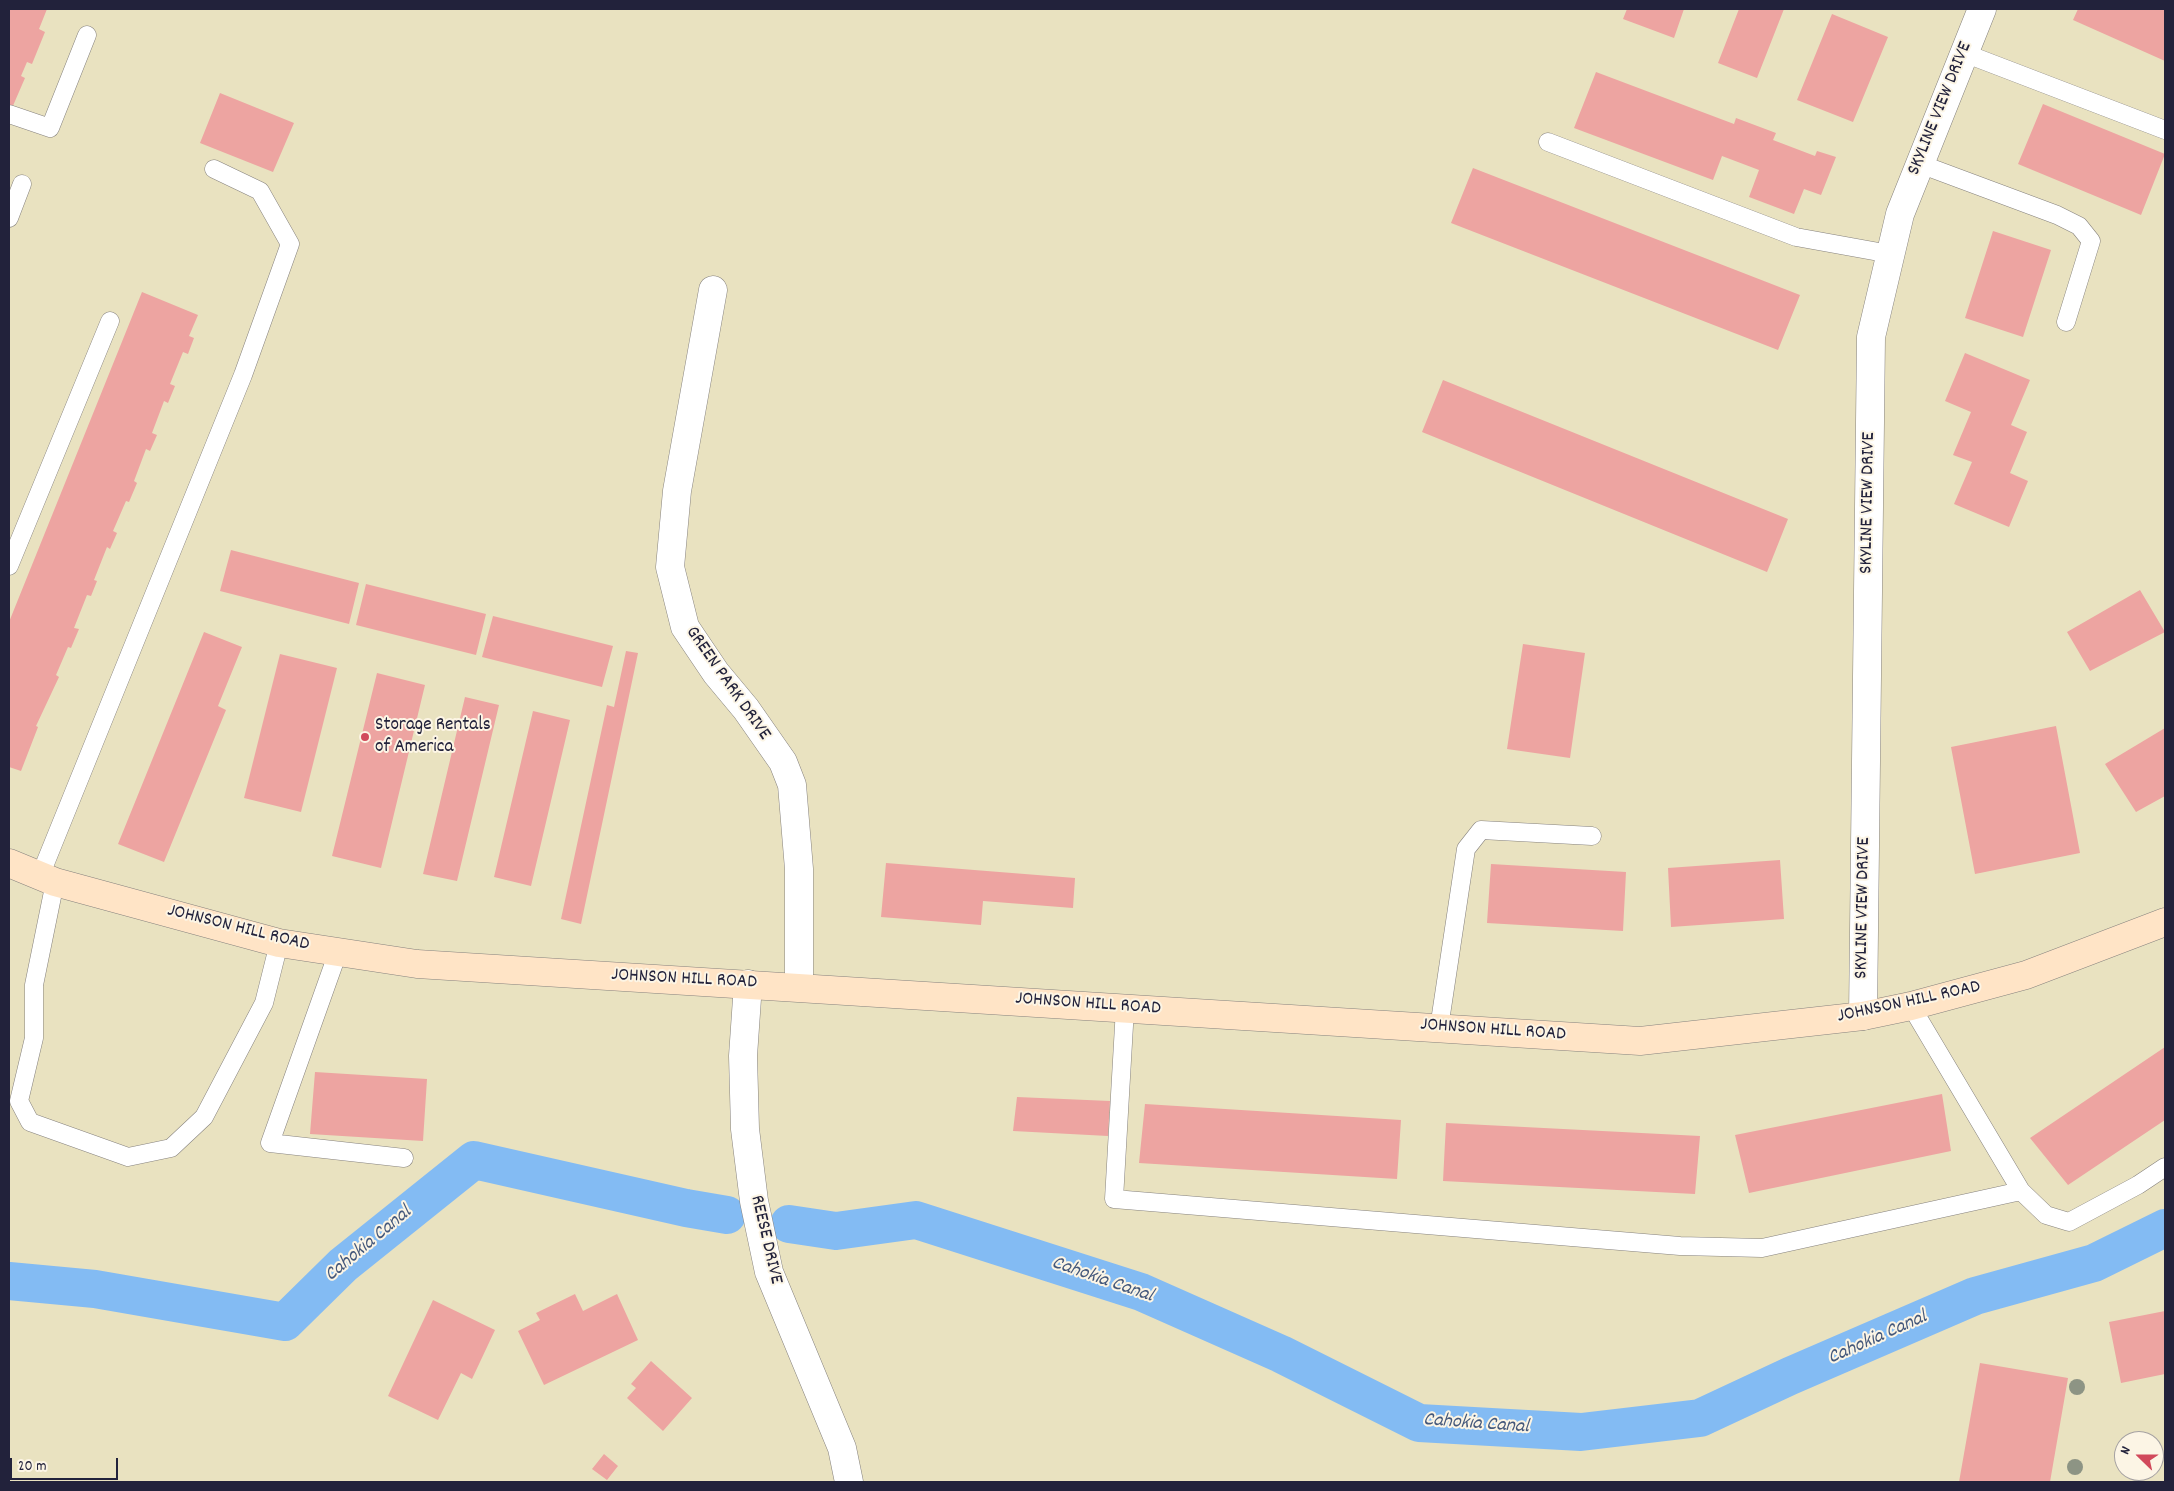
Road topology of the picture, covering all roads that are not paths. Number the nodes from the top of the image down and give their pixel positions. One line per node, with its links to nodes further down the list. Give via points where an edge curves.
1 (1982, 9): 3 (street, SKYLINE VIEW DRIVE)
2 (87, 35): 4 (lane, via 50,128)
3 (1964, 53): 5 (lane); 7 (street, SKYLINE VIEW DRIVE)
4 (9, 114)
5 (2165, 130)
6 (1548, 142): 11 (lane, via 1796,237)
7 (1920, 164): 11 (street, SKYLINE VIEW DRIVE, via 1900,214); 14 (lane, via 2079,226 2091,241)
8 (214, 169): 18 (lane, via 260,191 290,244 243,375)
9 (22, 184): 10 (lane)
10 (9, 218)
11 (1890, 254): 26 (street, SKYLINE VIEW DRIVE, via 1871,337)
12 (713, 290): 23 (street, GREEN PARK DRIVE, via 677,491 670,567 685,627 783,762 792,785 799,869)
13 (110, 321): 15 (lane)
14 (2066, 322)
15 (9, 566)
16 (1592, 836): 27 (lane, via 1481,830 1466,849)
17 (9, 864): 18 (street, JOHNSON HILL ROAD)
18 (48, 879): 20 (street, JOHNSON HILL ROAD); 20 (lane, via 34,985 34,1038 19,1101 30,1122 128,1157 171,1148 204,1117 264,1003)
19 (2164, 927): 24 (street, JOHNSON HILL ROAD, via 2026,975)
20 (279, 943): 21 (street, JOHNSON HILL ROAD)
21 (338, 952): 22 (street, JOHNSON HILL ROAD, via 416,964); 28 (lane, via 270,1143)
22 (748, 984): 23 (street, JOHNSON HILL ROAD); 31 (street, REESE DRIVE, via 743,1056 745,1129 754,1201 769,1272 842,1448)
23 (799, 987): 25 (street, JOHNSON HILL ROAD)
24 (1911, 1006): 26 (street, JOHNSON HILL ROAD); 30 (lane)
25 (1125, 1008): 27 (street, JOHNSON HILL ROAD); 30 (lane, via 1114,1199 1670,1245 1762,1248)
26 (1863, 1016): 27 (street, JOHNSON HILL ROAD, via 1640,1040)
27 (1439, 1028)
28 (404, 1158)
29 (2165, 1167): 30 (lane, via 2069,1222 2046,1215)
30 (2021, 1191)
31 (849, 1482)

